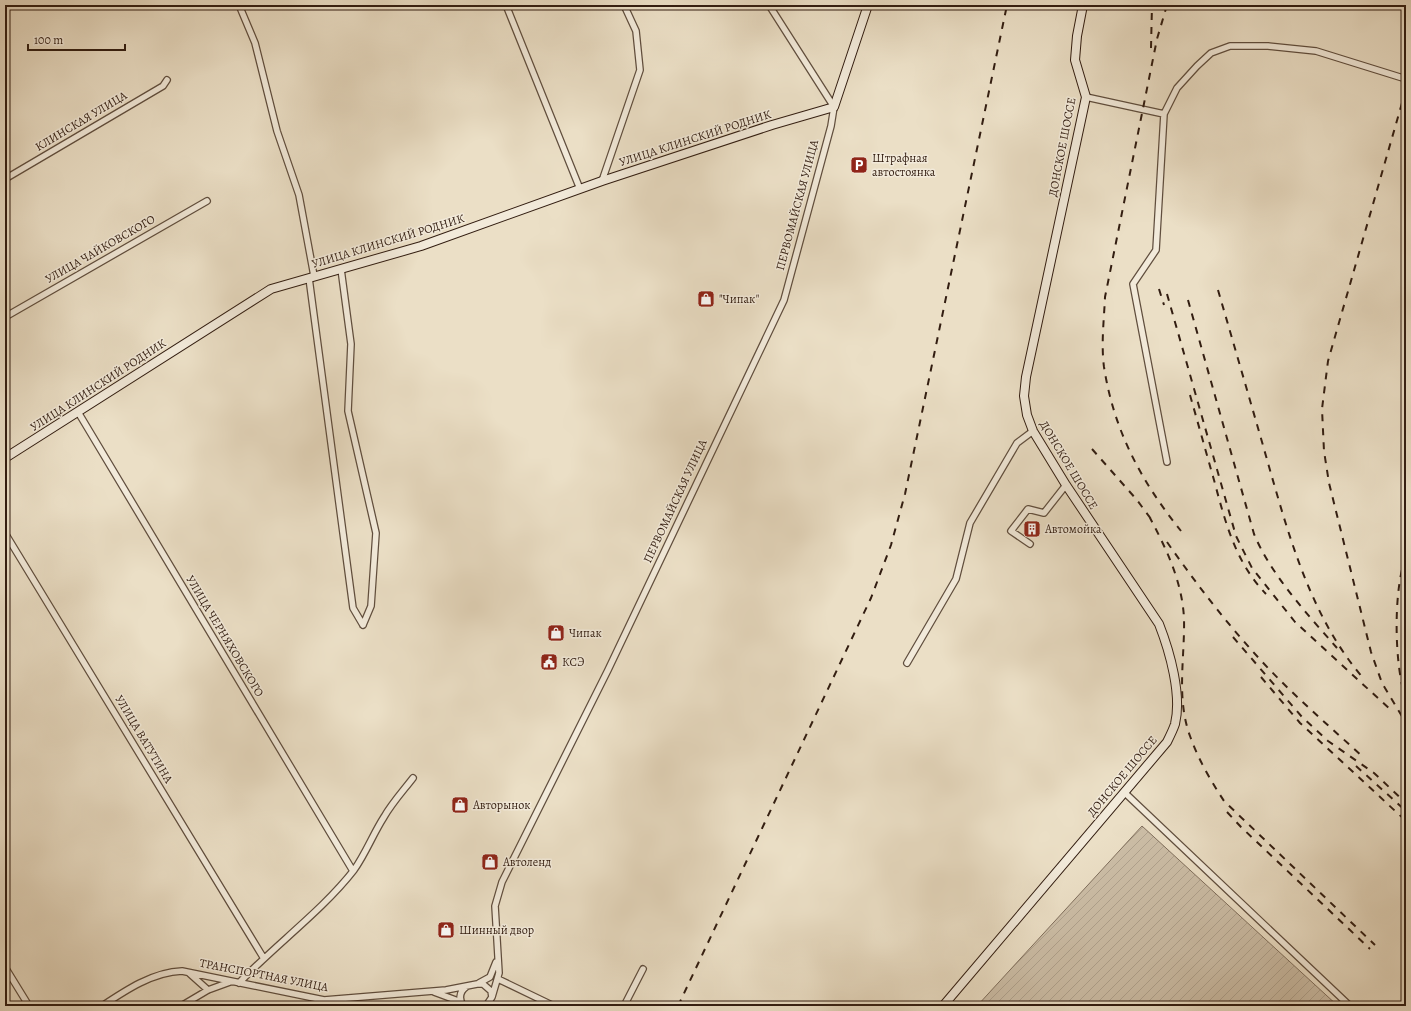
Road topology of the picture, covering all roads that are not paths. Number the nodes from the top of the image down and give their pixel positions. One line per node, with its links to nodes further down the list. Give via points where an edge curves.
1 (239, 5): 17 (street, via 255,44 277,130 299,195)
2 (506, 5): 14 (street)
3 (624, 5): 13 (street, via 636,30 640,70)
4 (769, 5): 10 (street)
5 (868, 5): 10 (main road, ПЕРВОМАЙСКАЯ УЛИЦА)
6 (1083, 5): 9 (main road, ДОНСКОЕ ШОССЕ, via 1075,60)
7 (1406, 79): 11 (street, via 1316,51 1268,46 1230,46 1211,53 1197,66 1177,88)
8 (167, 80): 12 (street, КЛИНСКАЯ УЛИЦА, via 163,86)
9 (1086, 97): 11 (street); 20 (main road, ДОНСКОЕ ШОССЕ, via 1026,377 1026,415)
10 (834, 107): 13 (main road, УЛИЦА КЛИНСКИЙ РОДНИК); 30 (street, ПЕРВОМАЙСКАЯ УЛИЦА, via 784,300 608,670 502,882 495,906)
11 (1164, 114): 22 (street, via 1156,250 1133,284)
12 (5, 179)
13 (602, 181): 14 (main road, УЛИЦА КЛИНСКИЙ РОДНИК)
14 (580, 189): 16 (main road, УЛИЦА КЛИНСКИЙ РОДНИК, via 421,246)
15 (207, 201): 18 (street, УЛИЦА ЧАЙКОВСКОГО)
16 (341, 268): 17 (main road, УЛИЦА КЛИНСКИЙ РОДНИК); 17 (street, via 351,344 348,411 376,533 371,606 363,625 353,608)
17 (311, 277): 19 (main road, УЛИЦА КЛИНСКИЙ РОДНИК, via 270,289)
18 (5, 317)
19 (78, 412): 21 (main road, УЛИЦА КЛИНСКИЙ РОДНИК); 29 (street, УЛИЦА ЧЕРНЯХОВСКОГО)
20 (1033, 431): 23 (main road, ДОНСКОЕ ШОССЕ); 26 (street, via 1017,443 970,523 956,579)
21 (5, 458)
22 (1166, 462)
23 (1066, 485): 25 (street, via 1044,513 1028,509 1011,531); 28 (main road, ДОНСКОЕ ШОССЕ, via 1159,624 1168,647 1177,707 1175,725 1167,742)
24 (5, 533): 31 (street, УЛИЦА ВАТУТИНА)
25 (1030, 544)
26 (907, 663)
27 (413, 778): 29 (street, via 384,816)
28 (1124, 792): 49 (main road, ДОНСКОЕ ШОССЕ); 50 (street)
29 (353, 871): 31 (street, via 308,918)
30 (496, 948): 35 (street, ПЕРВОМАЙСКАЯ УЛИЦА, via 499,963); 37 (street, via 493,974 485,982)
31 (264, 957): 36 (street)
32 (5, 967): 44 (street)
33 (643, 969): 48 (street)
34 (182, 971): 36 (street, ТРАНСПОРТНАЯ УЛИЦА); 39 (street, via 193,976); 45 (street, ТРАНСПОРТНАЯ УЛИЦА, via 157,976 122,992)
35 (498, 979): 41 (street, ПЕРВОМАЙСКАЯ УЛИЦА); 47 (street)
36 (236, 982): 39 (street); 40 (street, ТРАНСПОРТНАЯ УЛИЦА, via 324,1000)
37 (477, 984): 38 (street, ТРАНСПОРТНАЯ УЛИЦА); 41 (street, via 487,986)
38 (468, 986): 40 (street, ТРАНСПОРТНАЯ УЛИЦА); 42 (street, via 463,989 460,998)
39 (208, 990): 46 (street)
40 (430, 990): 42 (street)
41 (492, 997): 43 (street, ПЕРВОМАЙСКАЯ УЛИЦА)
42 (462, 1004)
43 (487, 1005)
44 (29, 1006)
45 (102, 1006)
46 (181, 1006)
47 (554, 1006)
48 (624, 1006)
49 (943, 1006)
50 (1350, 1006)

